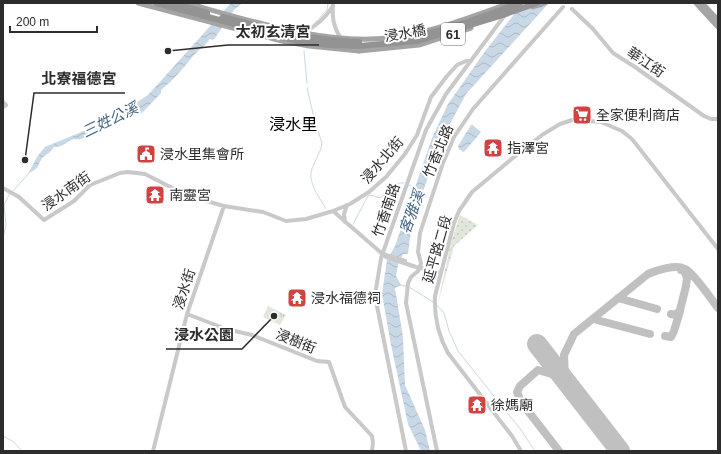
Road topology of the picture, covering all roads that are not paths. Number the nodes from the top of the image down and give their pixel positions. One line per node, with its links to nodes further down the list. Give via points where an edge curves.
1 (138, 3): 15 (main road, 61)
2 (156, 3): 15 (highway, 61)
3 (172, 3): 12 (highway, 61)
4 (176, 3): 12 (highway)
5 (512, 3): 21 (main road, 浸水橋 / 61, via 416,33); 22 (street, 竹香南路)
6 (520, 3): 21 (highway, 浸水橋 / 61, bridge, via 443,30)
7 (537, 3): 21 (highway, 浸水橋 / 61, bridge, via 418,41)
8 (545, 3): 21 (main road, 浸水橋 / 61, bridge, via 419,45)
9 (696, 3): 18 (main road)
10 (702, 3): 16 (main road)
11 (333, 5): 19 (street, via 311,29); 20 (street, via 332,17 335,30)
12 (189, 6): 15 (highway, 61)
13 (563, 7): 31 (street, 竹香北路, via 473,109 454,137 420,233 418,252 421,263)
14 (572, 9): 23 (street, 華江街, via 613,53 704,116)
15 (217, 18): 17 (highway, 61); 17 (main road, 61)
16 (718, 20)
17 (233, 22): 19 (main road, 61); 21 (highway, 61, via 297,36)
18 (718, 27)
19 (304, 32): 20 (main road, 61)
20 (340, 37): 21 (main road, 61)
21 (359, 44)
22 (471, 61): 25 (street, 浸水北街, via 457,65 431,97 417,135 386,177 369,192); 30 (street, 竹香南路, via 446,94 426,130)
23 (718, 119)
24 (4, 188): 26 (street, 浸水南街, via 19,197 44,220 74,201 90,185 128,172 145,174 186,195)
25 (347, 205): 27 (street, 浸水北街); 28 (street, via 344,214)
26 (224, 206): 27 (street, 浸水北街, via 263,212 286,221 306,219); 33 (street, 浸水街)
27 (333, 211): 28 (street)
28 (346, 222): 30 (street, via 377,251)
29 (718, 249): 32 (street, 延平路二段, via 632,139 622,131 601,122 572,120 547,131 472,192 454,223)
30 (385, 255): 31 (street); 36 (street, 竹香南路, via 376,289 377,306)
31 (418, 266): 32 (street); 37 (street, via 418,271 411,277 406,290 407,309)
32 (441, 273): 38 (street, 延平路二段, via 434,308 442,343)
33 (186, 314): 34 (street, 浸水街); 35 (street, 浸樹街, via 226,329 252,335 316,362 329,362 345,407 372,436)
34 (152, 451)
35 (372, 451)
36 (406, 451)
37 (437, 451)
38 (521, 451)

